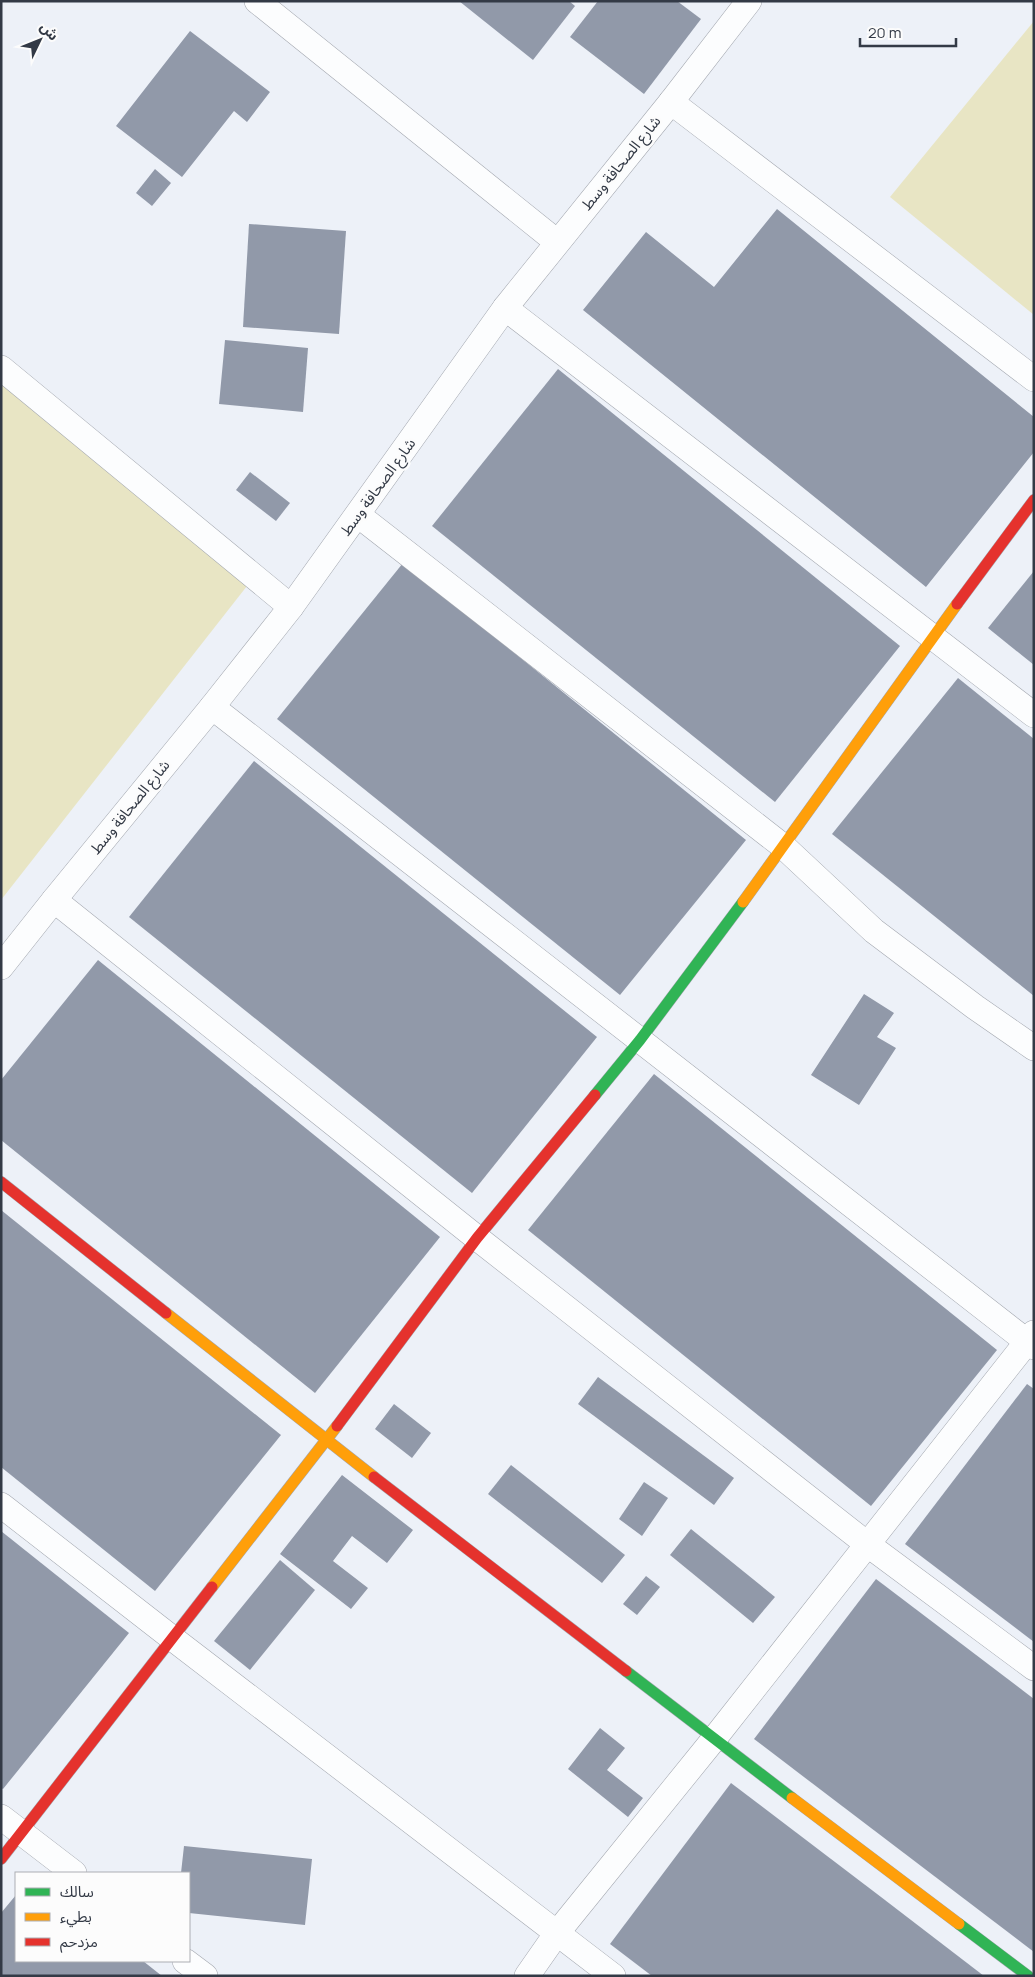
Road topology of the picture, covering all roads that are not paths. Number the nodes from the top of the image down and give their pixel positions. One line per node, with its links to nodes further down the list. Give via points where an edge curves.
1 (257, 1): 4 (street)
2 (749, 1): 3 (street, شارع الصحافة وسط)
3 (672, 102): 4 (street, شارع الصحافة وسط); 7 (street)
4 (556, 242): 5 (street, شارع الصحافة وسط)
5 (505, 308): 9 (street, شارع الصحافة وسط); 11 (street)
6 (1, 368): 10 (street)
7 (1034, 379)
8 (1034, 500): 11 (street)
9 (358, 515): 10 (street, شارع الصحافة وسط); 14 (street)
10 (290, 607): 12 (street, شارع الصحافة وسط)
11 (933, 636): 13 (street); 14 (street)
12 (212, 707): 15 (street, شارع الصحافة وسط); 17 (street)
13 (1034, 715)
14 (784, 847): 17 (street); 18 (street, via 874,931)
15 (54, 900): 16 (street, شارع الصحافة وسط); 20 (street)
16 (6, 953)
17 (640, 1040): 20 (street); 21 (street)
18 (1034, 1048)
19 (1, 1182): 22 (street)
20 (477, 1238): 22 (street); 24 (street)
21 (1031, 1340): 24 (street)
22 (326, 1440): 25 (street); 27 (street)
23 (1, 1505): 25 (street)
24 (867, 1544): 26 (street); 27 (street)
25 (172, 1638): 29 (street); 32 (street)
26 (1034, 1668)
27 (714, 1740): 32 (street); 37 (street)
28 (1, 1817): 29 (street)
29 (22, 1833): 30 (street); 31 (street)
30 (1, 1859)
31 (73, 1872)
32 (557, 1933): 35 (street); 36 (street)
33 (186, 1962): 34 (street)
34 (205, 1976)
35 (527, 1976)
36 (613, 1976)
37 (1028, 1976)

